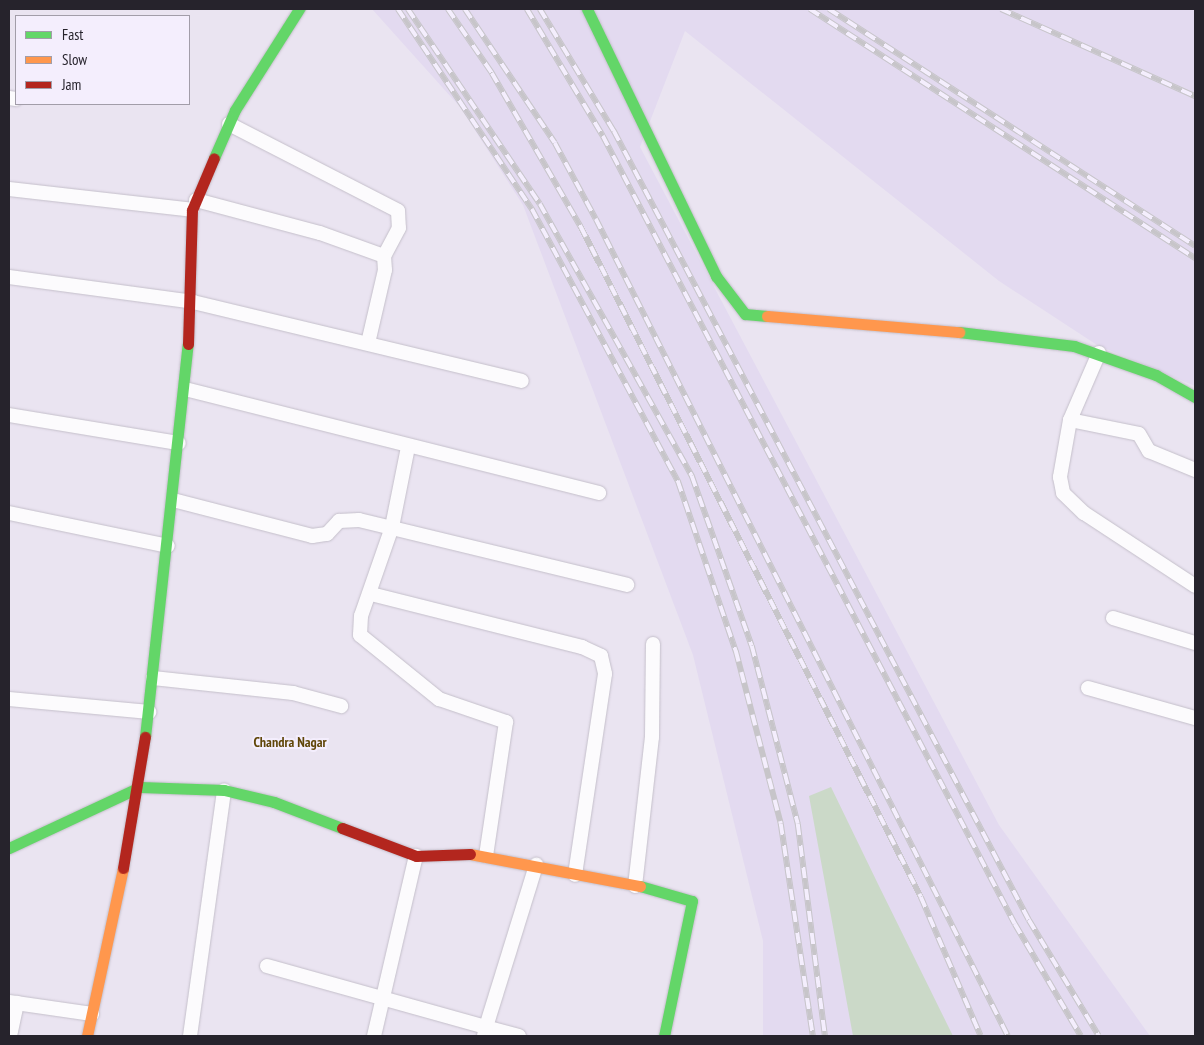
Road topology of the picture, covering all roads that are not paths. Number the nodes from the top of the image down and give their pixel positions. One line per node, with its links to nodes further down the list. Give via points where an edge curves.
1 (299, 9): 3 (street)
2 (587, 9): 10 (street, via 716,276 745,314 1028,338)
3 (229, 124): 5 (street); 6 (street, via 398,211 399,228)
4 (9, 188): 5 (street)
5 (194, 205): 6 (street, via 329,236); 8 (street)
6 (384, 256): 9 (street, via 385,270)
7 (9, 277): 8 (street)
8 (193, 302): 9 (street); 12 (street)
9 (368, 343): 11 (street, via 486,376)
10 (1098, 354): 13 (street, via 1156,375); 15 (street)
11 (522, 381)
12 (185, 388): 16 (street); 17 (street)
13 (1195, 397)
14 (9, 415): 16 (street)
15 (1070, 420): 18 (street, via 1139,434 1149,450); 25 (street, via 1060,477 1068,501)
16 (179, 443): 20 (street)
17 (408, 447): 19 (street); 22 (street)
18 (1195, 470)
19 (599, 493)
20 (173, 500): 22 (street, via 312,536 327,534 344,520); 23 (street)
21 (9, 513): 23 (street)
22 (392, 527): 24 (street); 26 (street)
23 (168, 546): 30 (street)
24 (627, 585)
25 (1195, 586)
26 (371, 594): 40 (street, via 360,635 439,699 507,724); 42 (street, via 582,647 601,656 605,674)
27 (1113, 618): 28 (street)
28 (1195, 643)
29 (653, 644): 43 (street, via 652,737)
30 (153, 678): 33 (street, via 293,693); 34 (street)
31 (1088, 688): 35 (street)
32 (9, 699): 34 (street)
33 (341, 706)
34 (149, 712): 36 (street)
35 (1195, 718)
36 (140, 788): 37 (street); 38 (street); 47 (street)
37 (224, 790): 39 (street, via 274,802); 51 (street)
38 (9, 848)
39 (416, 856): 40 (street); 45 (street)
40 (486, 856): 41 (street)
41 (536, 865): 42 (street); 48 (street)
42 (575, 875): 43 (street)
43 (635, 886): 54 (street, via 679,894 694,906)
44 (267, 966): 45 (street)
45 (383, 1000): 48 (street); 52 (street)
46 (13, 1002): 47 (street); 49 (street)
47 (92, 1014): 50 (street)
48 (485, 1032): 53 (street)
49 (10, 1036)
50 (87, 1036)
51 (190, 1036)
52 (374, 1036)
53 (519, 1036)
54 (664, 1036)

